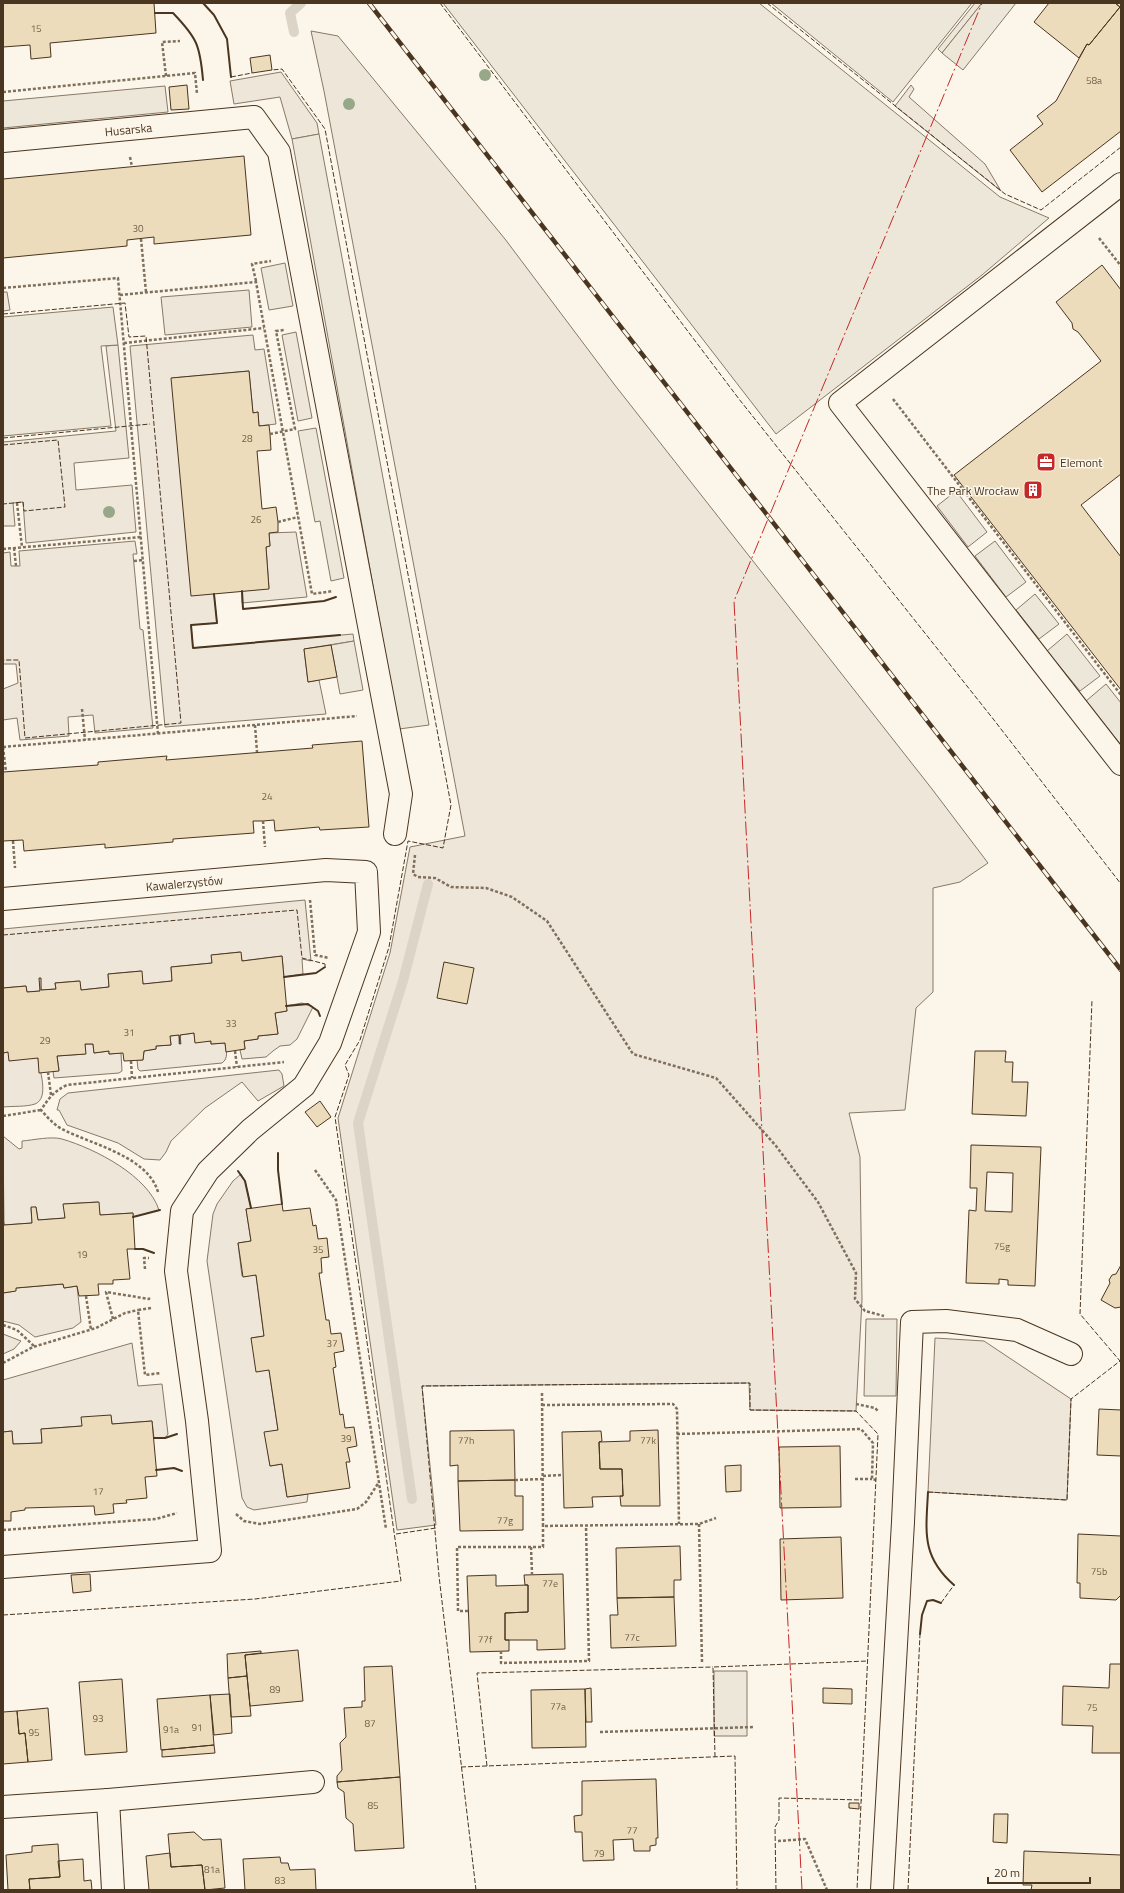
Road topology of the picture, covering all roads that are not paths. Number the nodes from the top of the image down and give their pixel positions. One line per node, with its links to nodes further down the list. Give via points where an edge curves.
1 (3, 141): 4 (street, Husarska, via 254,117 279,152 401,794)
2 (1121, 184): 3 (street, via 840,403)
3 (1121, 764)
4 (395, 834)
5 (3, 899): 7 (street, Kawalerzystów, via 326,870 366,872 369,932 330,1043 304,1086 250,1130 208,1171 182,1211 176,1271 197,1421 210,1551)
6 (1071, 1354): 12 (street, via 1017,1330 946,1321 912,1322)
7 (3, 1567)
8 (313, 1782): 9 (street)
9 (108, 1800): 10 (street); 11 (street)
10 (3, 1807)
11 (113, 1890)
12 (882, 1890)

